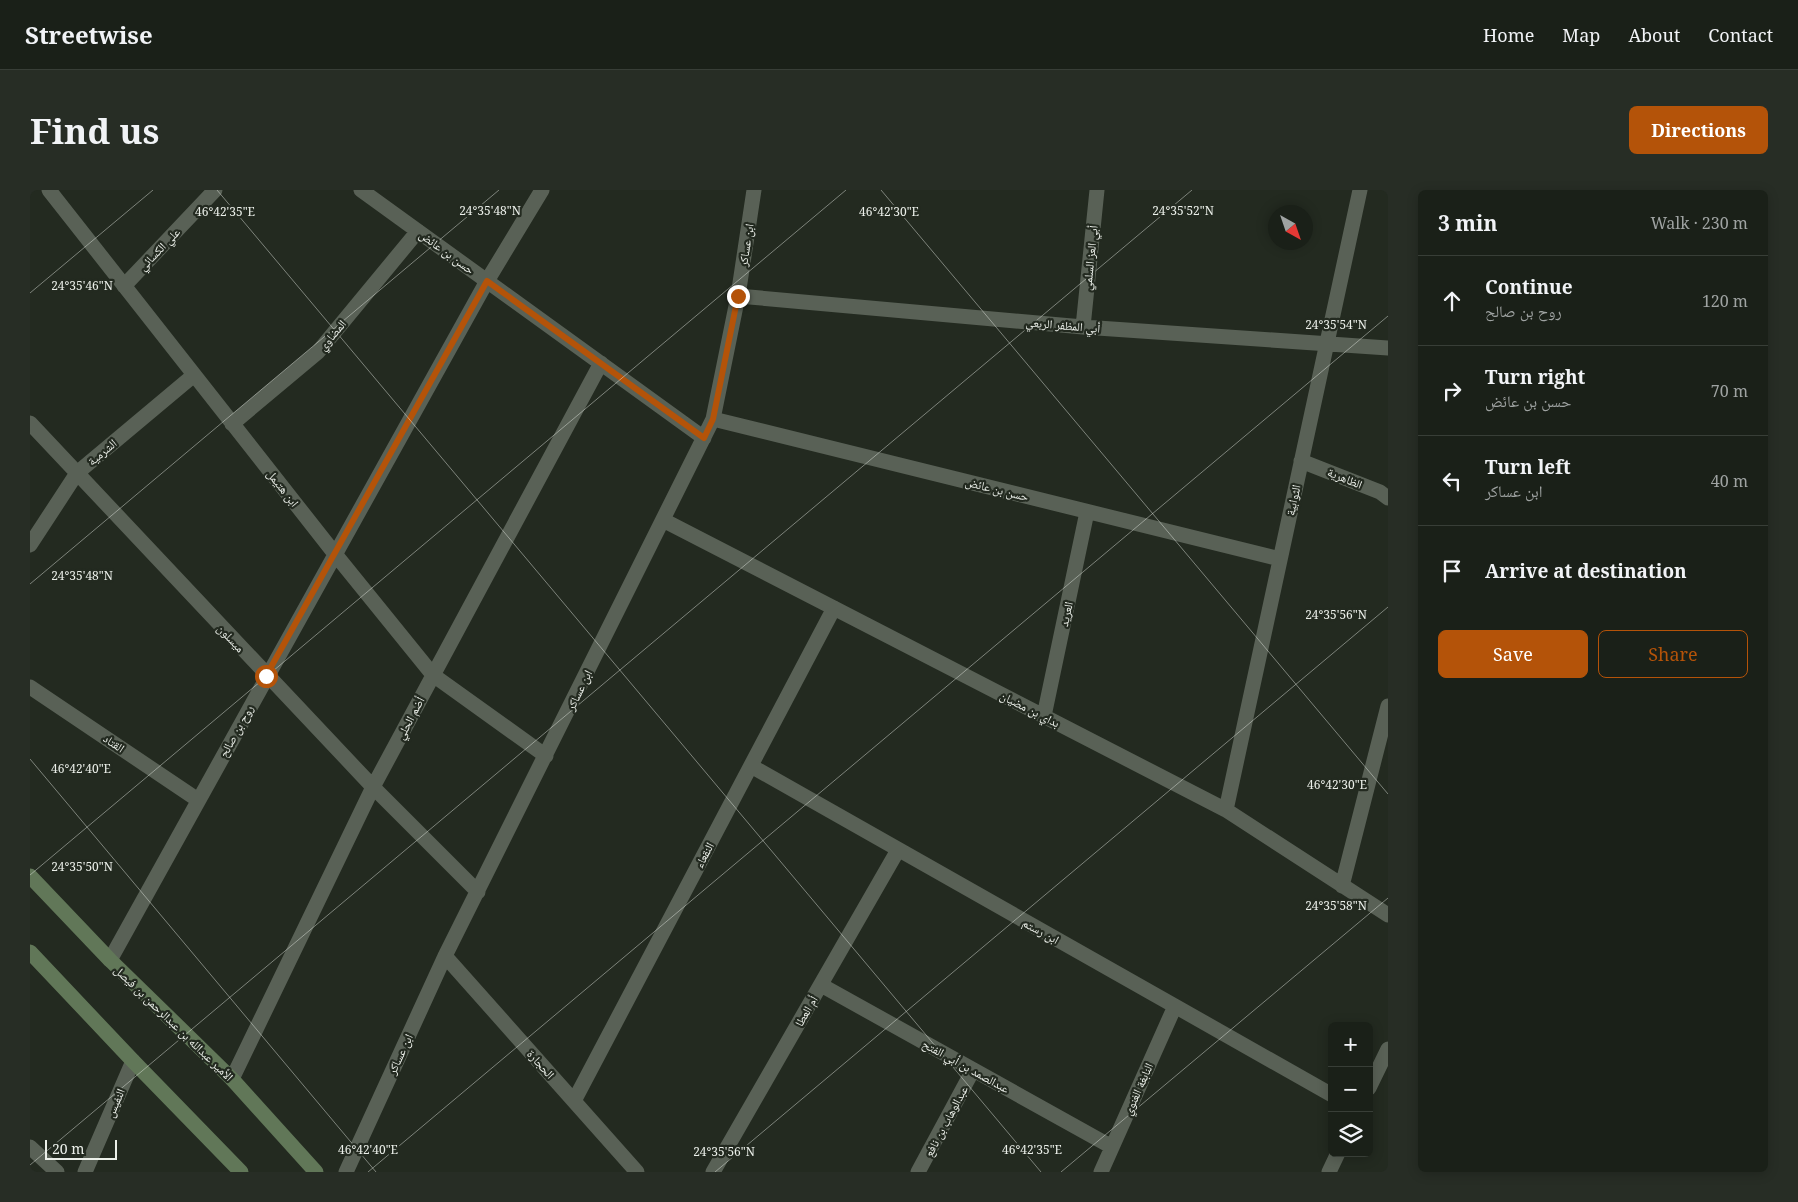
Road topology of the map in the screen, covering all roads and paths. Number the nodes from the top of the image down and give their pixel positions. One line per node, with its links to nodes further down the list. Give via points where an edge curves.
1 (49, 190): 10 (street, ابن هتيمل)
2 (215, 190): 10 (street, علي الكسائي)
3 (361, 190): 8 (street, حسن بن عائض)
4 (542, 190): 9 (street, روح بن صالح)
5 (754, 190): 11 (street, ابن عساكر)
6 (1097, 190): 12 (street, أبي العز السلمي)
7 (1360, 190): 13 (street, الثوابية)
8 (418, 231): 9 (street, حسن بن عائض); 19 (street, المضاوي, via 318,352)
9 (487, 281): 15 (street, حسن بن عائض); 27 (street, روح بن صالح)
10 (124, 286): 16 (street, ابن هتيمل)
11 (738, 296): 12 (street, أبي المظفر الربعي); 17 (street, ابن عساكر)
12 (1083, 326): 13 (street, أبي المظفر الربعي)
13 (1327, 343): 14 (street, أبي المظفر الربعي); 21 (street, الثوابية)
14 (1388, 348)
15 (601, 364): 20 (street, حسن بن عائض); 30 (street, أضم الحلي)
16 (194, 375): 19 (street, ابن هتيمل); 22 (street, الشرمية)
17 (713, 419): 20 (street, ابن عساكر); 24 (street, حسن بن عائض)
18 (30, 423): 22 (street, ميسلون)
19 (232, 424): 27 (street, ابن هتيمل)
20 (704, 438): 25 (street, ابن عساكر)
21 (1301, 461): 23 (street, الظاهرية); 28 (street, الثوابية)
22 (77, 473): 26 (street, الشرمية); 31 (street, ميسلون)
23 (1388, 498)
24 (1087, 512): 28 (street, حسن بن عائض); 34 (street, العريد)
25 (663, 520): 29 (street, بداي بن مضيان); 35 (street, ابن عساكر)
26 (30, 545)
27 (335, 554): 30 (street, ابن هتيمل); 31 (street, روح بن صالح)
28 (1280, 559): 39 (street, الثوابية)
29 (834, 608): 34 (street, بداي بن مضيان); 36 (street, النقعاء)
30 (433, 675): 35 (street, ابن هتيمل); 37 (street, أضم الحلي)
31 (266, 676): 37 (street, ميسلون); 38 (street, روح بن صالح)
32 (30, 686): 38 (street, القتاد)
33 (1388, 706): 42 (street)
34 (1044, 716): 39 (street, بداي بن مضيان)
35 (546, 756): 43 (street, ابن عساكر)
36 (751, 766): 40 (street, ابن رستم); 56 (street, النقعاء)
37 (372, 787): 43 (street, ميسلون); 53 (street, أضم الحلي)
38 (198, 800): 47 (street, روح بن صالح)
39 (1226, 810): 42 (street, بداي بن مضيان)
40 (898, 850): 48 (street, أم العطا); 49 (street, ابن رستم)
41 (30, 876): 47 (main road, الأمير عبدالله بن عبدالرحمن بن فيصل)
42 (1342, 886): 44 (street, بداي بن مضيان)
43 (478, 892): 46 (street, ابن عساكر)
44 (1388, 915)
45 (30, 952): 51 (main road)
46 (446, 956): 56 (street, الحجارة); 64 (street, ابن عساكر)
47 (110, 960): 53 (main road, الأمير عبدالله بن عبدالرحمن بن فيصل)
48 (821, 985): 52 (street, عبدالصمد بن أبي الفتح); 66 (street, أم العطا)
49 (1175, 1006): 55 (street, ابن رستم); 58 (street, النابغة الغنوي)
50 (1388, 1049): 54 (street)
51 (133, 1061): 61 (street, النفيس); 62 (main road)
52 (973, 1070): 58 (street, عبدالصمد بن أبي الفتح); 67 (street, عبدالوهاب بن نافع)
53 (232, 1079): 63 (main road, الأمير عبدالله بن عبدالرحمن بن فيصل)
54 (1373, 1080)
55 (1328, 1093)
56 (574, 1102): 65 (street, الحجارة)
57 (30, 1147): 60 (street)
58 (1112, 1147): 68 (street, النابغة الغنوي)
59 (1336, 1157): 69 (street)
60 (57, 1172)
61 (85, 1172)
62 (241, 1172)
63 (316, 1172)
64 (346, 1172)
65 (637, 1172)
66 (713, 1172)
67 (918, 1172)
68 (1101, 1172)
69 (1329, 1172)

